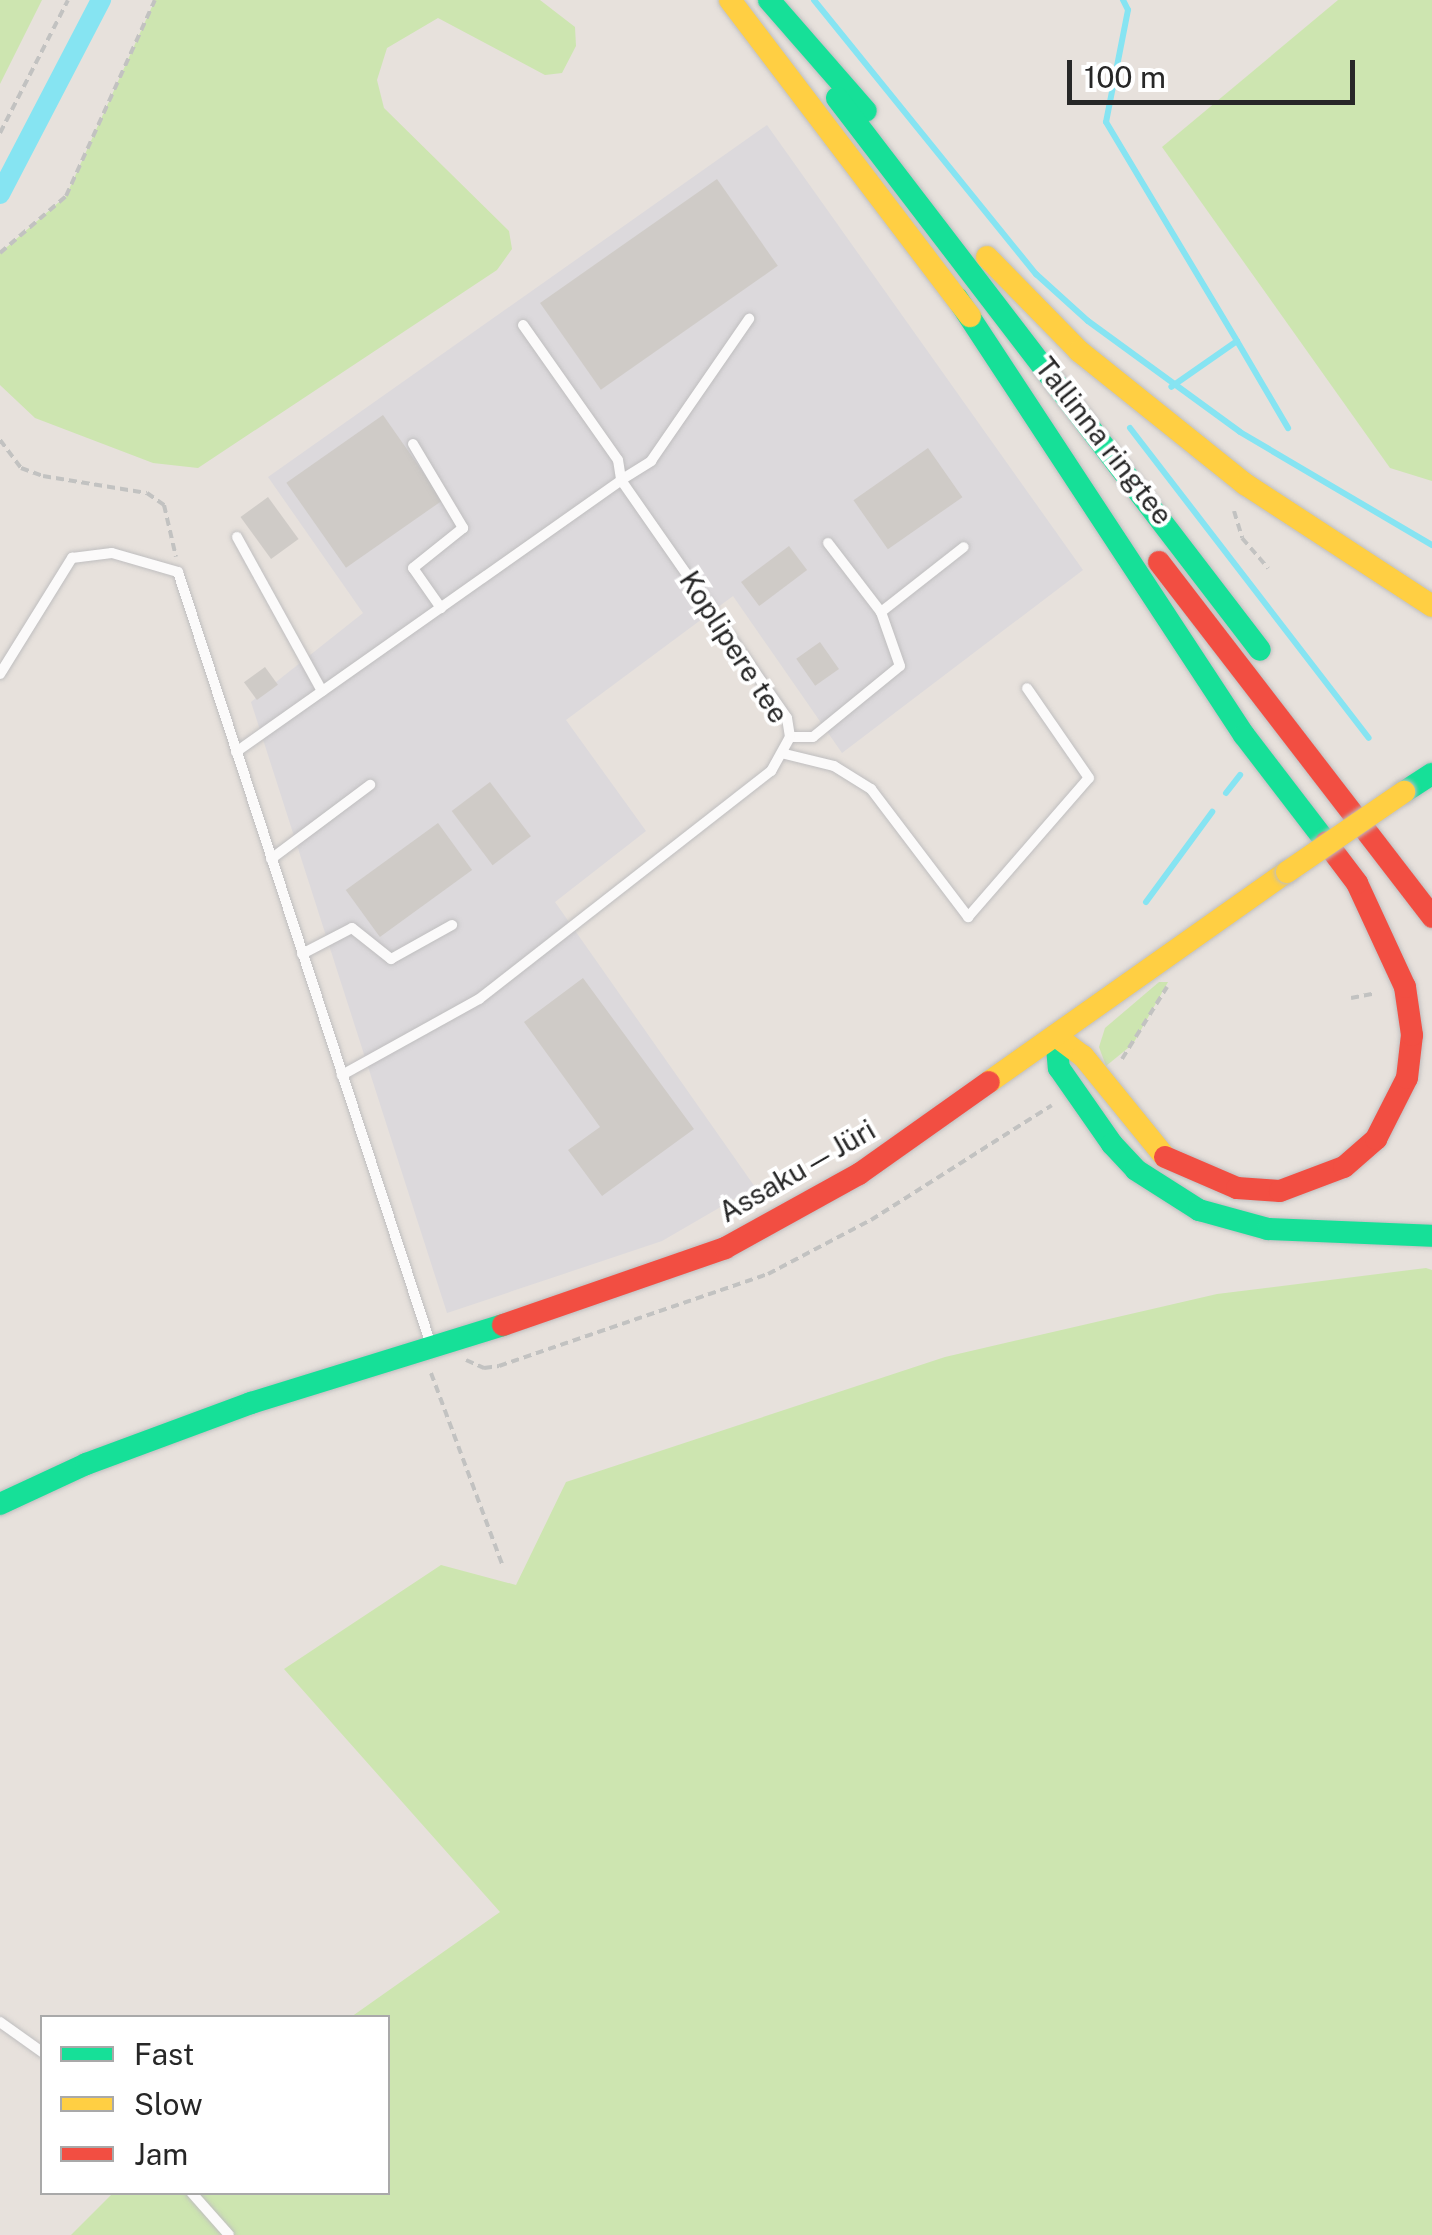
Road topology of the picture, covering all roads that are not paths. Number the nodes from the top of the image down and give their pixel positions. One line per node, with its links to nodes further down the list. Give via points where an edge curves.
1 (730, 0): 4 (main road, Tallinna ringtee)
2 (766, 0): 3 (main road, Tallinna ringtee); 13 (main road, via 1033,308 1245,484)
3 (852, 117): 4 (lane); 16 (main road, Tallinna ringtee)
4 (830, 132): 5 (main road, Tallinna ringtee)
5 (956, 298): 28 (main road, Tallinna ringtee); 31 (main road, via 1244,735 1357,883 1405,987 1412,1035 1407,1078 1376,1139 1344,1167 1280,1191 1237,1188 1164,1157 1083,1056)
6 (749, 319): 9 (lane, via 650,461)
7 (523, 325): 9 (lane, Koplipere tee, via 618,460)
8 (413, 444): 14 (lane, via 463,528 413,568)
9 (621, 480): 14 (lane); 20 (lane, Koplipere tee, via 788,718)
10 (238, 537): 19 (lane)
11 (828, 543): 15 (lane)
12 (964, 547): 15 (lane)
13 (1432, 606)
14 (441, 608): 19 (lane)
15 (880, 612): 20 (lane, via 900,666 814,736)
16 (1275, 669)
17 (0, 674): 21 (lane, via 72,558 112,553 178,572)
18 (1028, 688): 22 (lane, via 1089,778 968,917 871,790 834,766)
19 (322, 692): 21 (lane)
20 (790, 738): 22 (lane, Koplipere tee)
21 (236, 752): 27 (lane)
22 (784, 754): 32 (lane, Koplipere tee, via 771,771 479,999)
23 (1432, 774): 31 (main road, Assaku — Jüri, bridge)
24 (1360, 780): 26 (main road)
25 (370, 784): 27 (lane)
26 (1396, 827)
27 (272, 859): 30 (lane)
28 (1432, 916)
29 (452, 925): 30 (lane, via 391,959 352,928)
30 (302, 954): 32 (lane)
31 (1056, 1036): 33 (main road, via 1058,1068 1112,1144 1136,1170 1199,1210 1268,1229); 34 (main road, Assaku — Jüri, via 860,1174 725,1248)
32 (342, 1075): 34 (lane)
33 (1432, 1236)
34 (435, 1345): 35 (main road, Assaku — Jüri, via 122,1450)
35 (0, 1504)
36 (0, 2022): 37 (lane)
37 (40, 2051)
38 (193, 2195): 39 (lane)
39 (229, 2235)

